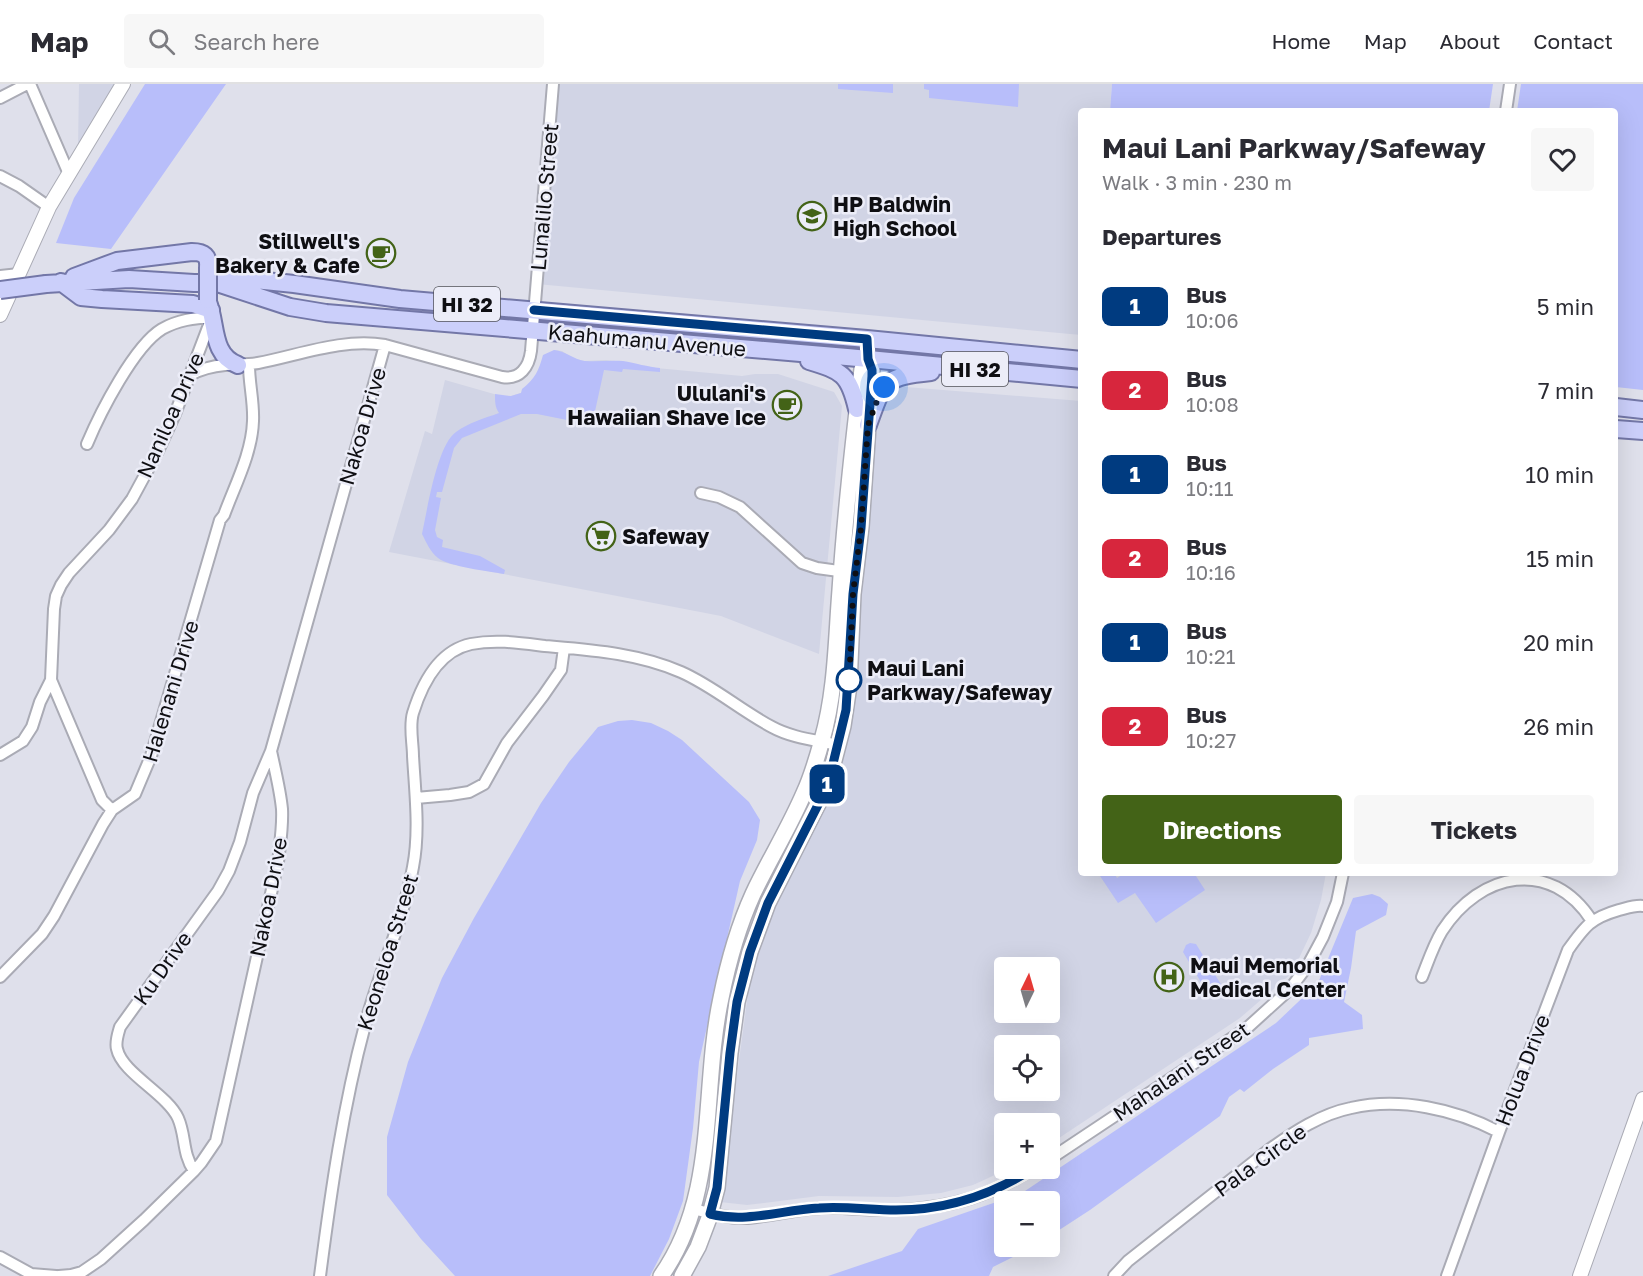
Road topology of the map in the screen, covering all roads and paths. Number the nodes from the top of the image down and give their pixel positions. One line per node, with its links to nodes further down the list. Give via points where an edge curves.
1 (28, 84): 5 (street); 7 (street)
2 (123, 84): 7 (street)
3 (553, 84): 17 (street, Lunalilo Street)
4 (1510, 84): 6 (street)
5 (0, 98)
6 (1506, 108)
7 (69, 174): 9 (street)
8 (0, 176): 9 (street)
9 (49, 207): 10 (street)
10 (19, 274): 11 (street); 19 (street)
11 (0, 276)
12 (53, 283): 13 (main road, Kaahumanu Avenue / HI 32, via 129,279); 14 (main road, Kaahumanu Avenue / HI 32, bridge); 16 (main road, via 81,297 193,304); 16 (main road, bridge, via 117,261 197,252 206,255)
13 (217, 283): 15 (main road, Kaahumanu Avenue / HI 32, via 237,278); 18 (main road, Kaahumanu Avenue / HI 32, via 290,307)
14 (0, 290)
15 (353, 292): 17 (main road, Kaahumanu Avenue / HI 32); 18 (main road, via 337,310); 20 (main road, via 359,309)
16 (210, 309): 27 (main road, via 223,355); 29 (street, Naniloa Drive); 37 (street, via 164,328 139,350)
17 (534, 310): 21 (street, Lunalilo Street); 22 (main road, Kaahumanu Avenue / HI 32)
18 (326, 313): 20 (main road, Kaahumanu Avenue / HI 32)
19 (0, 315)
20 (369, 316): 21 (main road, Kaahumanu Avenue / HI 32)
21 (533, 330): 23 (street, Lunalilo Street, via 530,361 513,378); 24 (main road, Kaahumanu Avenue / HI 32)
22 (867, 339): 25 (main road); 26 (main road, Kaahumanu Avenue / HI 32)
23 (385, 345): 27 (street, via 340,345); 44 (street, Nakoa Drive)
24 (782, 352): 25 (main road, Kaahumanu Avenue / HI 32); 32 (main road, via 841,374 852,388)
25 (868, 359): 28 (main road, Kaahumanu Avenue / HI 32); 32 (main road, via 862,369); 34 (main road, via 872,370)
26 (1078, 360)
27 (244, 365): 29 (street, via 208,367); 47 (street, Halenani Drive, via 253,399 253,420 243,464 220,520 142,780 135,794)
28 (962, 368): 30 (main road, Kaahumanu Avenue / HI 32); 34 (main road, via 904,375 889,382 880,393)
29 (190, 375): 41 (street, Naniloa Drive, via 158,451 132,499 69,573 56,596)
30 (1078, 379)
31 (1618, 407): 33 (main road)
32 (857, 409): 39 (main road, via 844,526)
33 (1643, 410)
34 (868, 425): 39 (main road, via 861,528)
35 (1618, 429): 36 (main road)
36 (1643, 431)
37 (87, 444)
38 (701, 493): 39 (street, via 740,507 802,563)
39 (848, 572): 42 (main road, via 830,712); 43 (main road, via 853,594 849,686)
40 (564, 648): 42 (street, Keoneloa Street, via 637,657 681,672 773,728); 46 (street, via 561,670 507,743 484,784 469,792); 46 (street, Keoneloa Street, via 498,641 469,644 437,664 421,689 411,718)
41 (51, 680): 45 (street, Naniloa Drive, via 32,727 22,741); 47 (street, via 102,800)
42 (822, 741): 43 (street, Keoneloa Street); 58 (main road, via 804,794 752,897 734,947 720,999)
43 (838, 745): 59 (main road, via 820,801 768,903 750,952 737,1002 717,1188)
44 (271, 751): 56 (street, Nakoa Drive, via 282,810 278,862 216,1141); 56 (street, Ku Drive, via 253,793 229,871 120,1027 116,1039 126,1067 178,1119 186,1156)
45 (0, 755)
46 (416, 798): 62 (street, Keoneloa Street, via 414,865 354,1065)
47 (112, 810): 51 (street, Halenani Drive, via 42,934)
48 (1342, 876): 55 (street, Mahalani Street, via 1333,916 1308,965 1290,989 1247,1028)
49 (1643, 906): 50 (street, Holua Drive)
50 (1592, 921): 52 (street, via 1577,900 1553,885 1537,880 1509,880 1474,897 1457,912 1443,930); 54 (street, Holua Drive, via 1568,950)
51 (0, 977)
52 (1422, 977)
53 (1643, 1099): 67 (street)
54 (1498, 1131): 65 (street, Pala Circle, via 1462,1116 1417,1106 1373,1105 1326,1116 1270,1149 1128,1260); 66 (street, Holua Drive)
55 (1060, 1152)
56 (194, 1171): 61 (street, Nakoa Drive, via 102,1259 82,1272)
57 (1014, 1179): 59 (street, via 979,1197 942,1206 899,1210 821,1208 747,1218)
58 (694, 1209): 59 (street); 63 (main road)
59 (710, 1214): 64 (main road)
60 (0, 1257): 61 (street, Nakoa Drive, via 31,1274)
61 (57, 1276)
62 (320, 1276)
63 (661, 1276)
64 (682, 1276)
65 (1114, 1276)
66 (1447, 1276)
67 (1580, 1276)

